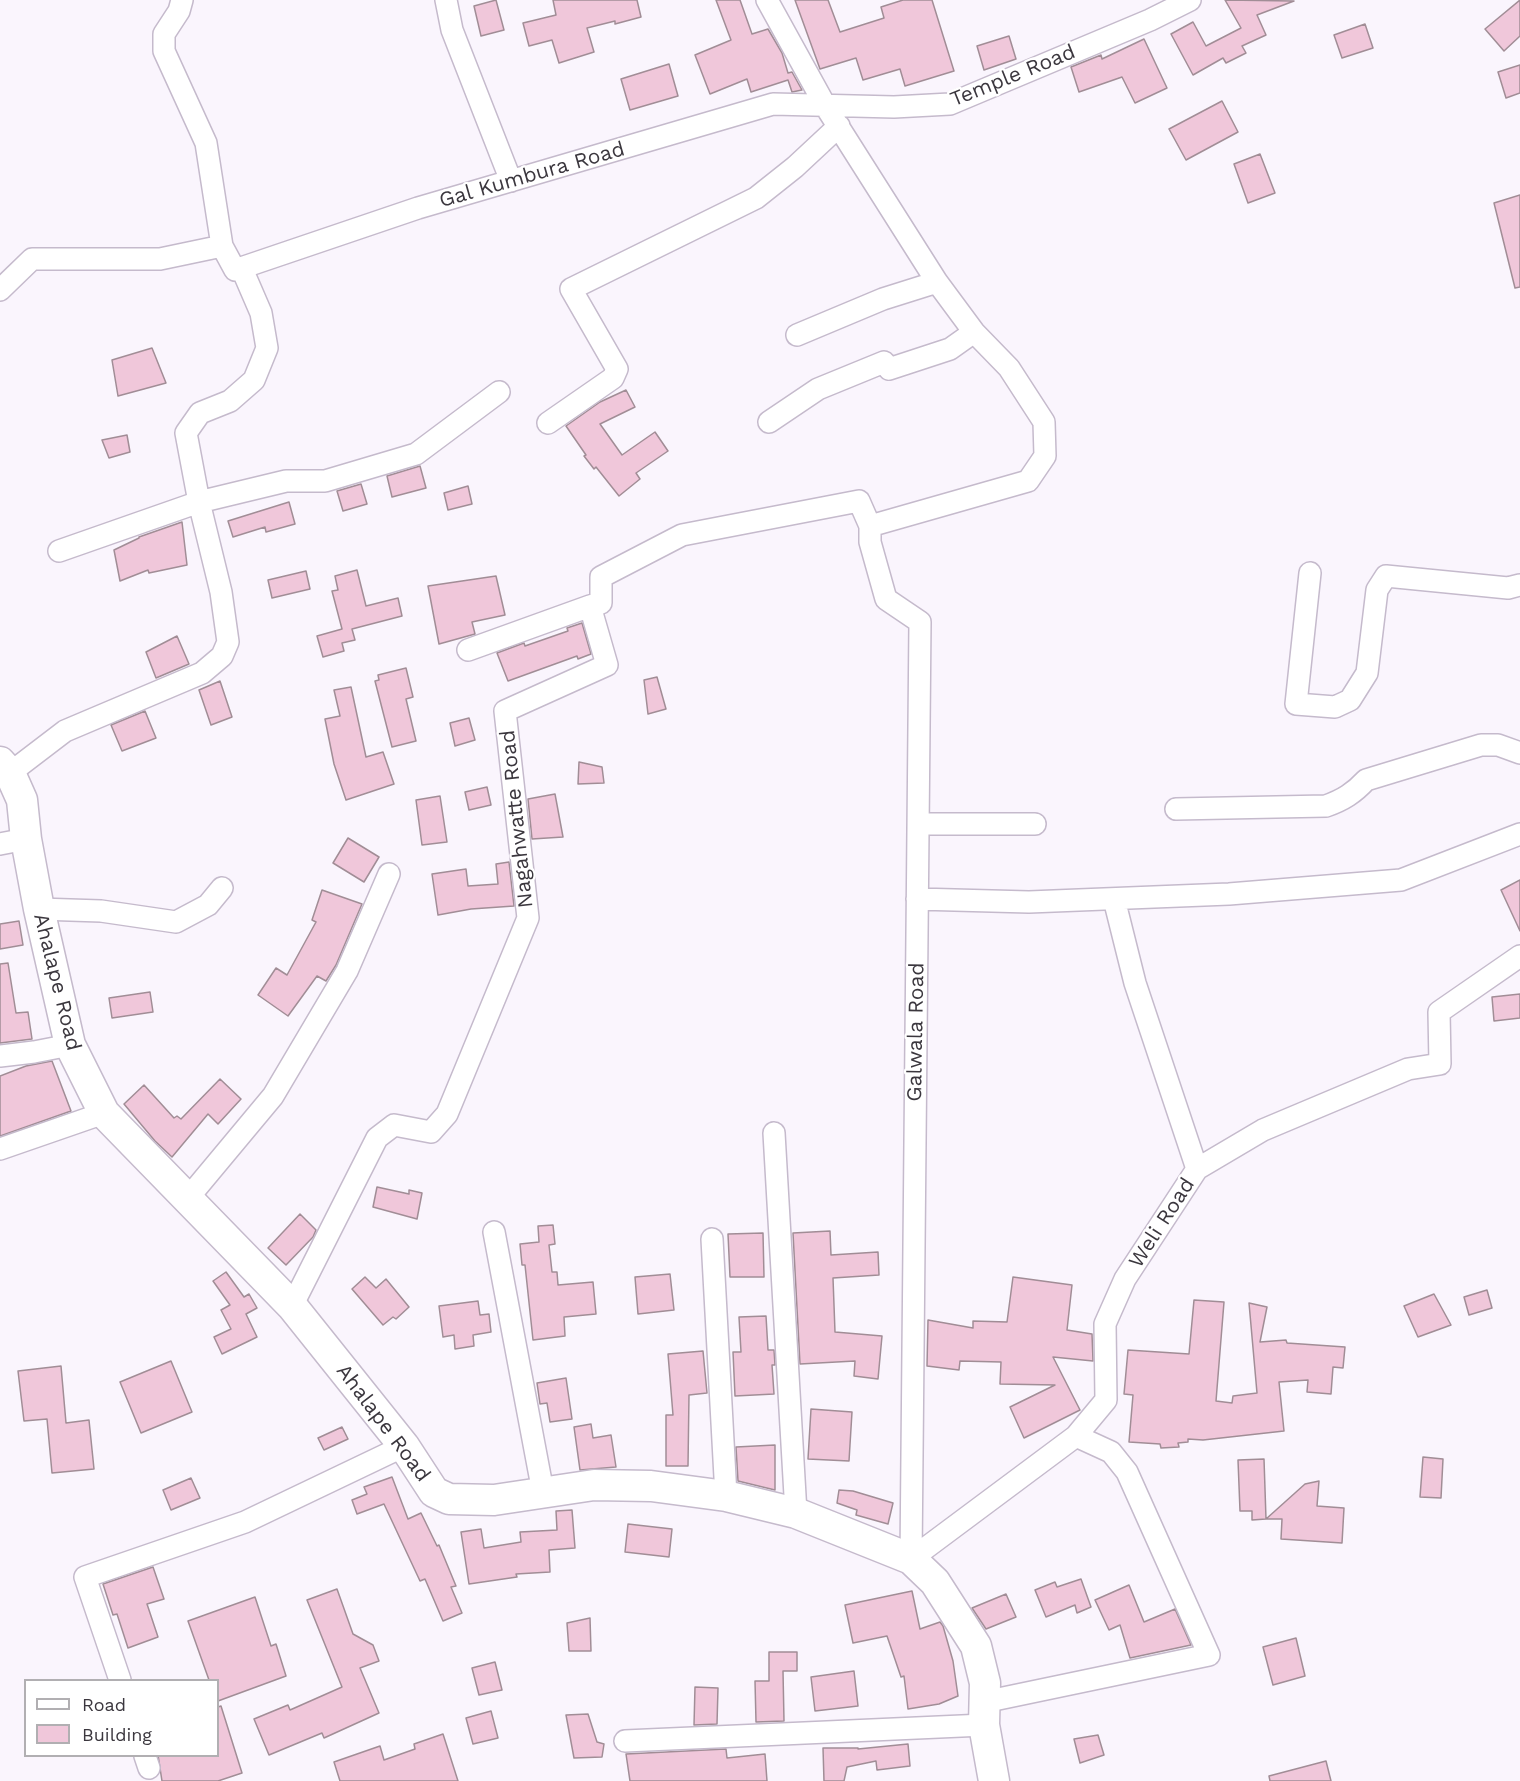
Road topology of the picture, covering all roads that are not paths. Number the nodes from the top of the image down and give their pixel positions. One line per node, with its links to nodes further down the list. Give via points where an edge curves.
1 (182, 0): 8 (street, via 164,34 164,51 206,143)
2 (446, 0): 7 (street, via 452,30)
3 (767, 0): 5 (street)
4 (1190, 0): 5 (street, Temple Road, via 950,104)
5 (826, 107): 6 (street); 7 (street, Gal Kumbura Road, via 773,104)
6 (839, 126): 10 (street); 16 (street, via 756,198 571,289 617,369 613,378)
7 (511, 181): 9 (street, Gal Kumbura Road, via 418,208)
8 (222, 246): 9 (street, via 235,270); 11 (street, via 160,259 32,259)
9 (242, 269): 17 (street, via 261,313 267,348 254,380 230,401 200,413 186,433)
10 (937, 282): 12 (street); 13 (street, via 883,299)
11 (0, 290)
12 (974, 332): 15 (street, via 950,349 889,369 884,362 818,389); 18 (street, via 1009,368 1044,422 1045,456 1028,481)
13 (797, 335)
14 (499, 392): 17 (street, via 416,454 325,481 286,482)
15 (769, 422)
16 (548, 423)
17 (199, 502): 19 (street); 25 (street, via 221,592 228,642 222,656 202,673 66,731)
18 (870, 526): 22 (street, via 859,501 682,535 601,577 601,603); 27 (street, Galwala Road, via 870,542 886,599 920,622)
19 (59, 551)
20 (1310, 573): 21 (street, via 1296,704 1335,707 1350,700 1367,673 1377,590 1386,576 1508,588)
21 (1520, 585)
22 (591, 606): 23 (street); 46 (street, Nagahwatte Road, via 607,664 504,711 528,918 447,1114 431,1132 394,1125 377,1138)
23 (468, 650)
24 (1520, 753): 26 (street, via 1498,745 1481,745 1366,780 1354,793 1326,806)
25 (5, 767): 30 (street, Ahalape Road, via 22,800)
26 (1176, 809)
27 (919, 824): 28 (street); 33 (street, Galwala Road)
28 (1035, 824)
29 (1520, 834): 34 (street, via 1401,880)
30 (13, 841): 35 (street, Ahalape Road)
31 (389, 874): 43 (street, via 347,971 273,1096)
32 (222, 888): 35 (street, via 208,905 176,922 101,911)
33 (917, 899): 34 (street); 52 (street, Galwala Road)
34 (1114, 899): 42 (street, via 1135,983)
35 (39, 909): 37 (street, Ahalape Road)
36 (1520, 956): 42 (street, Weli Road, via 1439,1012 1440,1064 1408,1069 1263,1130)
37 (70, 1045): 38 (street); 39 (street, Ahalape Road)
38 (0, 1056)
39 (105, 1113): 41 (street); 43 (street, Ahalape Road)
40 (774, 1133): 51 (street)
41 (0, 1149)
42 (1197, 1169): 47 (street, Weli Road, via 1125,1279 1105,1324 1106,1400)
43 (188, 1198): 46 (street, Ahalape Road)
44 (494, 1232): 49 (street)
45 (712, 1239): 50 (street)
46 (292, 1306): 48 (street, Ahalape Road)
47 (1077, 1436): 52 (street, Weli Road); 54 (street, via 1111,1452 1127,1472 1209,1655)
48 (404, 1446): 49 (street, Ahalape Road, via 434,1492 449,1499 494,1500); 53 (street, via 245,1522 85,1577)
49 (543, 1492): 50 (street, Ahalape Road, via 594,1485 651,1486)
50 (726, 1496): 51 (street, Ahalape Road)
51 (796, 1513): 52 (street, Ahalape Road)
52 (911, 1558): 54 (street, Ahalape Road, via 935,1582 976,1646 985,1683)
53 (120, 1679)
54 (984, 1713): 55 (street); 56 (street, Ahalape Road)
55 (625, 1741)
56 (994, 1781)

